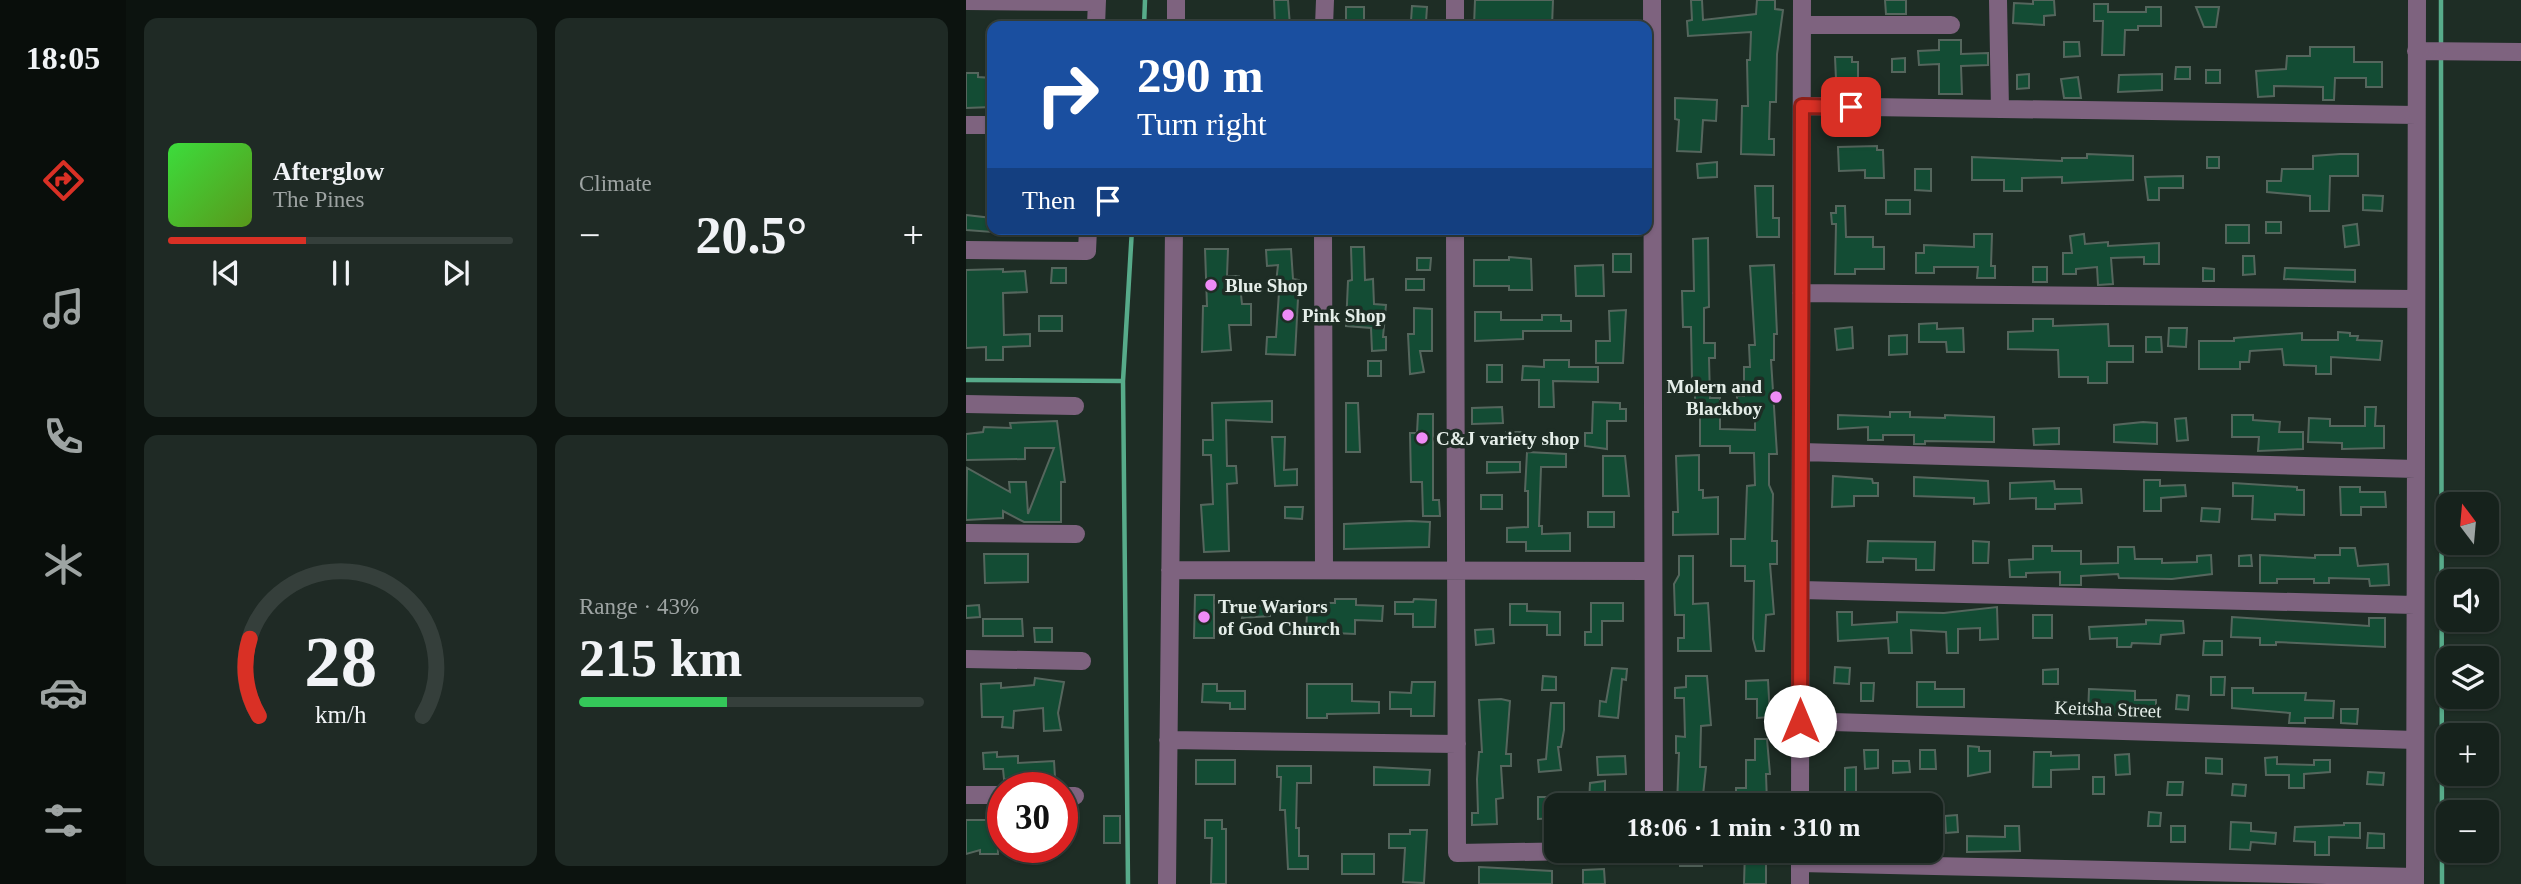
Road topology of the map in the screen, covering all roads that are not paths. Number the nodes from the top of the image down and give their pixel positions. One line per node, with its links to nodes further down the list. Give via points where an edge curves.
1 (1176, 0): 11 (street)
2 (1325, 0): 12 (street)
3 (1455, 0): 13 (street)
4 (1652, 0): 14 (street)
5 (1802, 0): 15 (street)
6 (1998, 0): 20 (street)
7 (2417, 0): 17 (street)
8 (966, 1): 9 (street)
9 (1097, 1): 10 (street)
10 (1096, 21)
11 (1176, 21)
12 (1324, 21)
13 (1455, 21)
14 (1650, 21)
15 (1802, 25): 16 (street); 19 (street)
16 (1951, 25)
17 (2416, 51): 18 (street); 21 (street)
18 (2521, 52)
19 (1802, 106): 20 (street); 30 (street)
20 (2000, 109): 21 (street)
21 (2416, 116): 31 (street)
22 (966, 125): 23 (street)
23 (987, 125)
24 (1088, 235): 29 (street, via 1087,251)
25 (1174, 235): 38 (street)
26 (1323, 235): 39 (street)
27 (1455, 235): 40 (street)
28 (1649, 235): 41 (street)
29 (966, 250)
30 (1801, 293): 31 (street); 34 (street)
31 (2414, 299): 35 (street)
32 (966, 404): 33 (street)
33 (1075, 406)
34 (1801, 452): 35 (street); 42 (street)
35 (2416, 469): 43 (street)
36 (966, 533): 37 (street)
37 (1076, 534)
38 (1170, 570): 39 (street); 47 (street)
39 (1324, 570): 40 (street)
40 (1457, 571): 41 (street); 49 (street)
41 (1653, 571): 50 (street)
42 (1801, 590): 43 (street); 46 (street)
43 (2415, 605): 48 (street)
44 (966, 659): 45 (street)
45 (1082, 661)
46 (1800, 721): 48 (street, Keitsha Street); 51 (street)
47 (1168, 740): 49 (street); 58 (street)
48 (2415, 740): 57 (street)
49 (1457, 744): 54 (street, via 1457,853)
50 (1654, 793)
51 (1800, 793)
52 (966, 795): 53 (street)
53 (987, 795)
54 (1544, 852)
55 (1800, 863): 59 (street)
56 (1943, 863): 57 (street)
57 (2415, 881)
58 (1167, 884)
59 (1800, 884)

